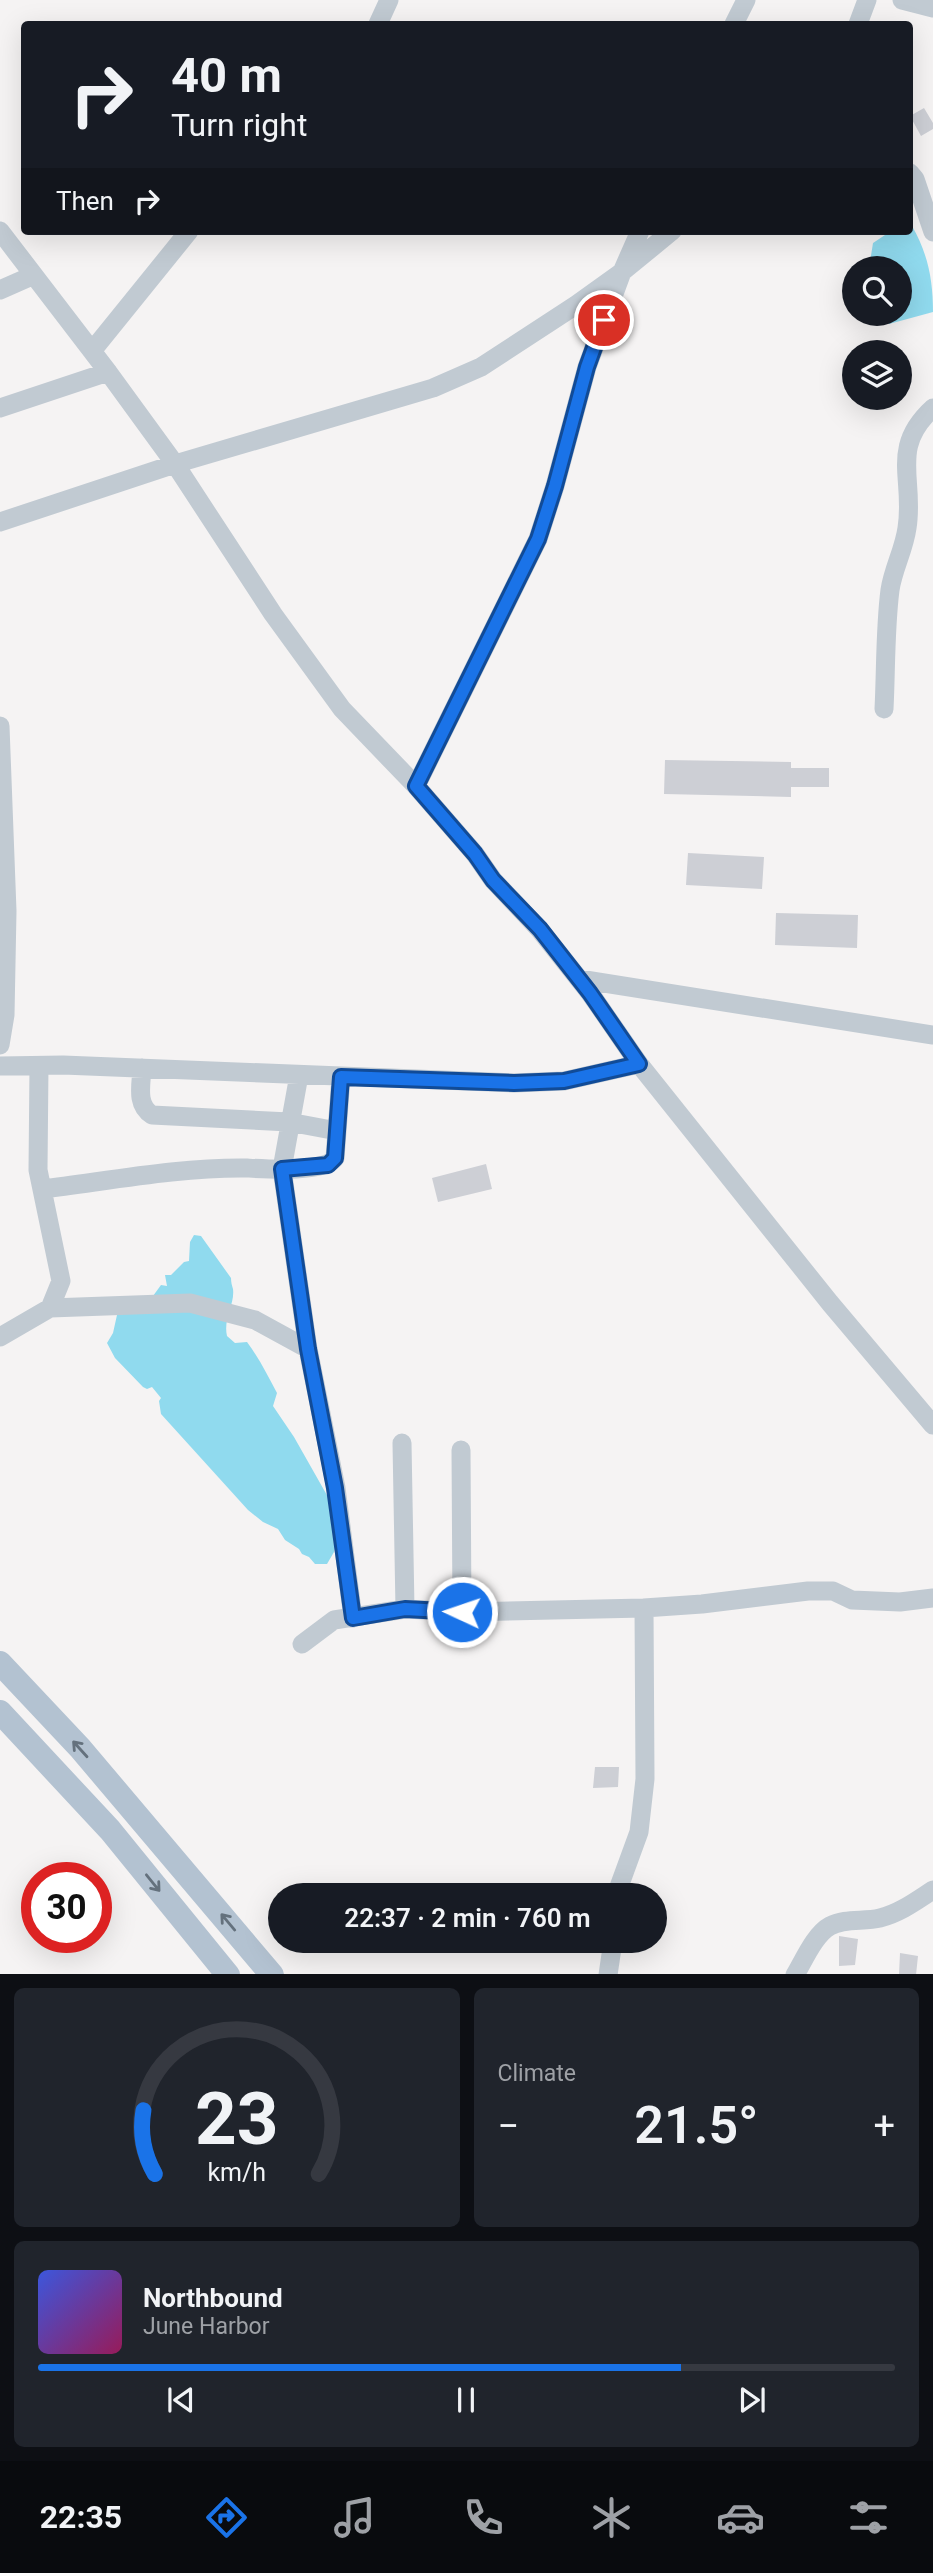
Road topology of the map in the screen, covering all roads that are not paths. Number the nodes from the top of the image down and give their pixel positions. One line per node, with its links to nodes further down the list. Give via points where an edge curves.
1 (389, 0): 5 (street)
2 (746, 0): 6 (street)
3 (902, 0): 4 (street)
4 (933, 8)
5 (379, 21)
6 (736, 21)
7 (913, 177): 9 (street)
8 (0, 231): 14 (street)
9 (933, 232)
10 (186, 235): 16 (street)
11 (638, 235): 13 (street)
12 (667, 235): 13 (street)
13 (622, 272): 20 (street, via 481,367 433,388); 24 (street, via 587,367 538,539)
14 (34, 275): 15 (street); 16 (street)
15 (0, 290)
16 (92, 351): 17 (street)
17 (108, 372): 18 (street); 20 (street)
18 (0, 408)
19 (933, 408): 22 (street, via 918,421 908,450 908,524 890,589)
20 (175, 464): 21 (street); 24 (street, via 273,614 342,709)
21 (0, 522)
22 (884, 709)
23 (0, 726): 25 (street)
24 (416, 786): 27 (street)
25 (1, 794): 26 (street)
26 (4, 911): 29 (street, via 5,1015)
27 (579, 979): 28 (street); 30 (street)
28 (933, 1035)
29 (0, 1045)
30 (639, 1064): 35 (street, via 564,1081); 43 (street)
31 (0, 1066): 32 (street)
32 (39, 1066): 33 (street); 39 (street, via 38,1170)
33 (142, 1068): 34 (street); 36 (street, via 141,1104 152,1115)
34 (299, 1075): 35 (street); 36 (street)
35 (341, 1077): 37 (street)
36 (289, 1122): 37 (street); 38 (street)
37 (337, 1131): 38 (street, via 332,1162)
38 (282, 1169): 39 (street, via 221,1168); 42 (street)
39 (43, 1189): 40 (street, via 61,1280)
40 (50, 1308): 41 (street); 42 (street, via 190,1303 255,1320)
41 (0, 1338)
42 (308, 1349): 50 (street, via 335,1488)
43 (933, 1425)
44 (402, 1443): 48 (street)
45 (461, 1450): 49 (street)
46 (933, 1598): 47 (street, via 852,1600 833,1591 808,1591)
47 (644, 1608): 49 (street); 54 (street, via 645,1779 639,1832)
48 (405, 1609): 49 (street); 50 (street)
49 (462, 1612)
50 (353, 1618): 51 (street, via 334,1620)
51 (302, 1644)
52 (0, 1663): 58 (main road, one-way to 52, via 80,1748)
53 (0, 1712): 57 (main road, one-way to 57, via 110,1830)
54 (620, 1883)
55 (933, 1890): 60 (street, via 894,1914 829,1926)
56 (611, 1953): 59 (street)
57 (227, 1974)
58 (271, 1974)
59 (608, 1974)
60 (796, 1974)

